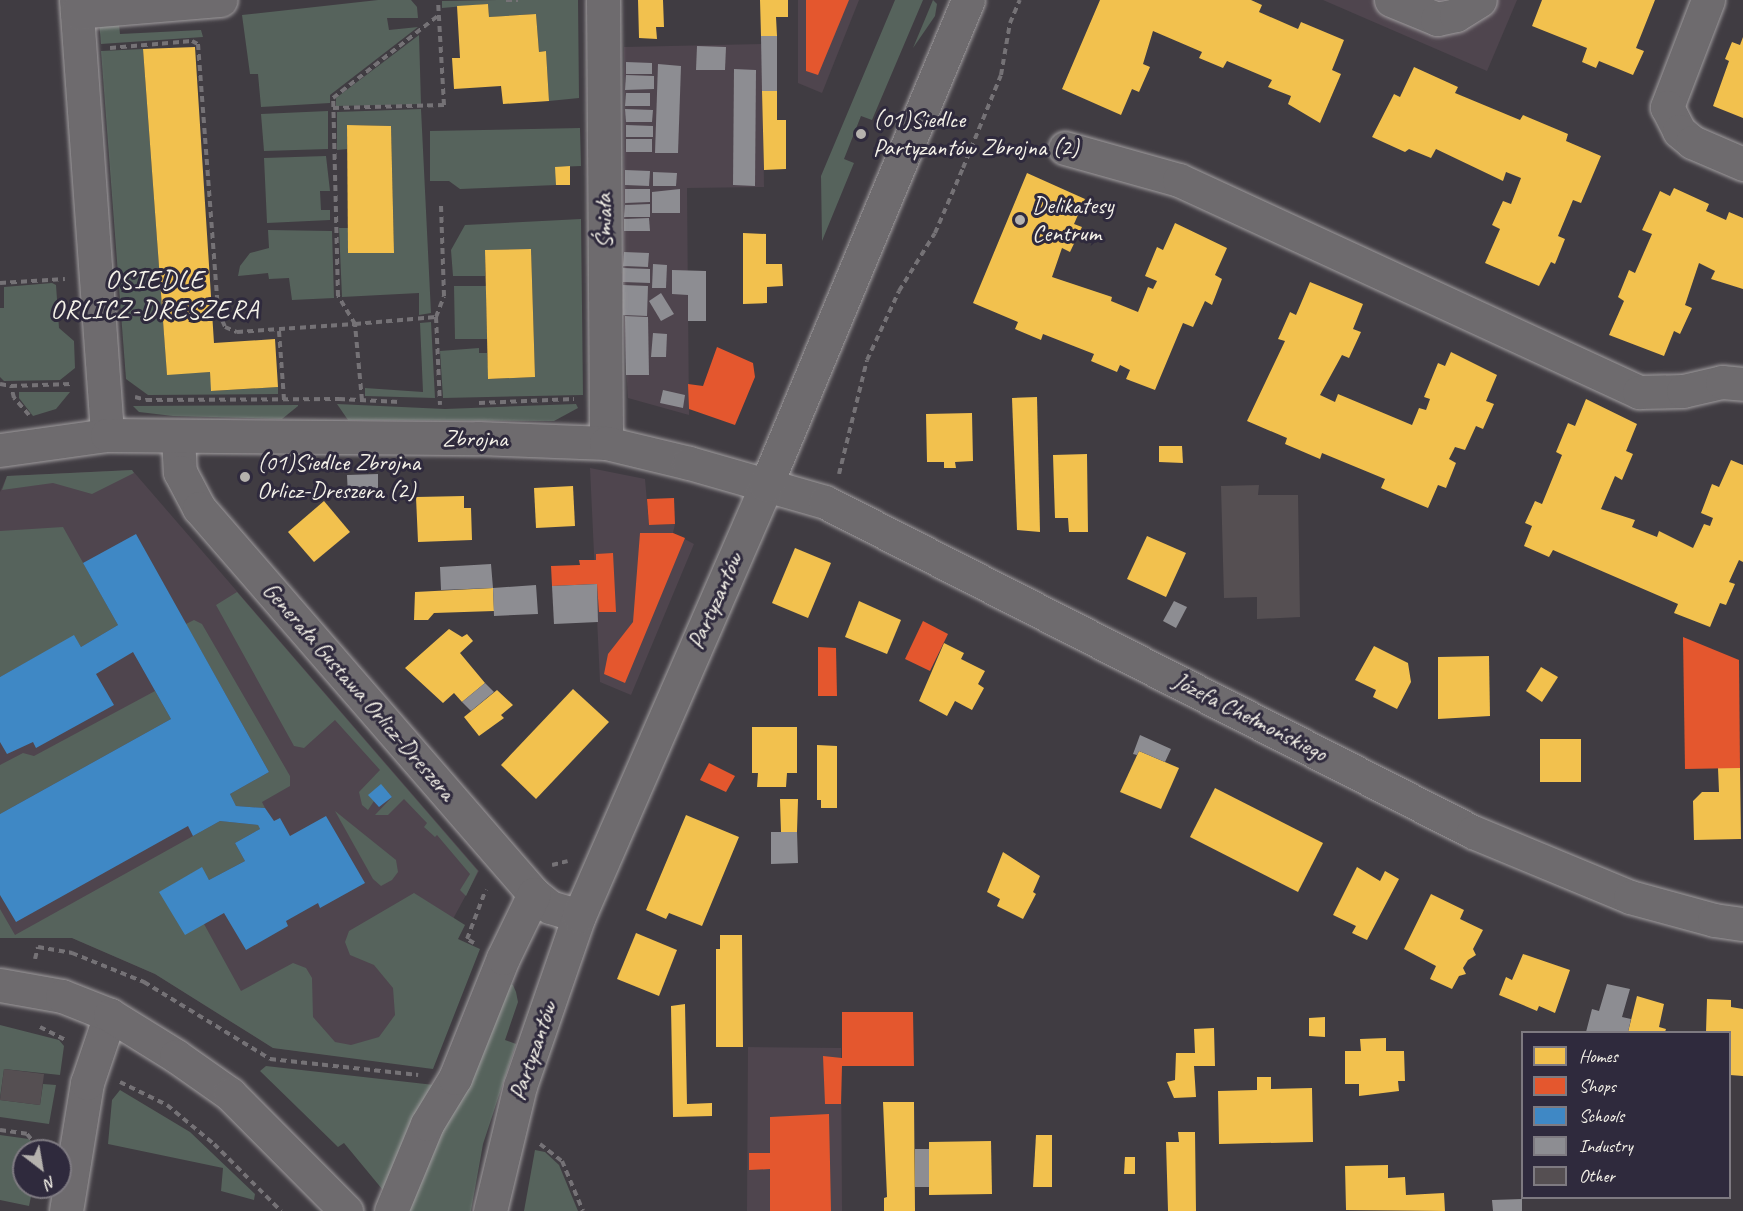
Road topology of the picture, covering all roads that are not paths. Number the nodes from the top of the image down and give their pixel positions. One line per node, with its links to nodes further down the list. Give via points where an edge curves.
1 (221, 0): 7 (street)
2 (603, 0): 13 (street, Śmiała)
3 (968, 0): 15 (street, Partyzantów)
4 (1391, 0): 5 (street, via 1437,19 1456,15)
5 (1480, 0)
6 (1708, 0): 9 (street, via 1666,107 1679,131 1692,142)
7 (76, 6): 11 (street)
8 (1065, 148): 10 (street, via 1179,180 1639,392 1683,391 1722,382)
9 (1743, 164)
10 (1743, 384)
11 (108, 435): 12 (street, Zbrojna); 14 (street, Zbrojna)
12 (178, 438): 13 (street, Zbrojna, via 478,438); 16 (street, Generała Gustawa Orlicz-Dreszera, via 180,472 199,508)
13 (606, 443): 15 (street, Zbrojna)
14 (0, 450)
15 (766, 486): 17 (street, Partyzantów); 18 (street, Józefa Chełmońskiego, via 825,502 1473,832 1630,897)
16 (534, 894): 17 (street, Generała Gustawa Orlicz-Dreszera, via 550,907); 23 (street, via 503,958 455,1078 427,1124)
17 (579, 916): 24 (street, Partyzantów, via 520,1086)
18 (1743, 924)
19 (0, 985): 20 (street, via 62,996)
20 (110, 1015): 21 (street, via 87,1083); 22 (street, via 230,1094)
21 (66, 1211)
22 (345, 1211)
23 (391, 1211)
24 (490, 1211)

